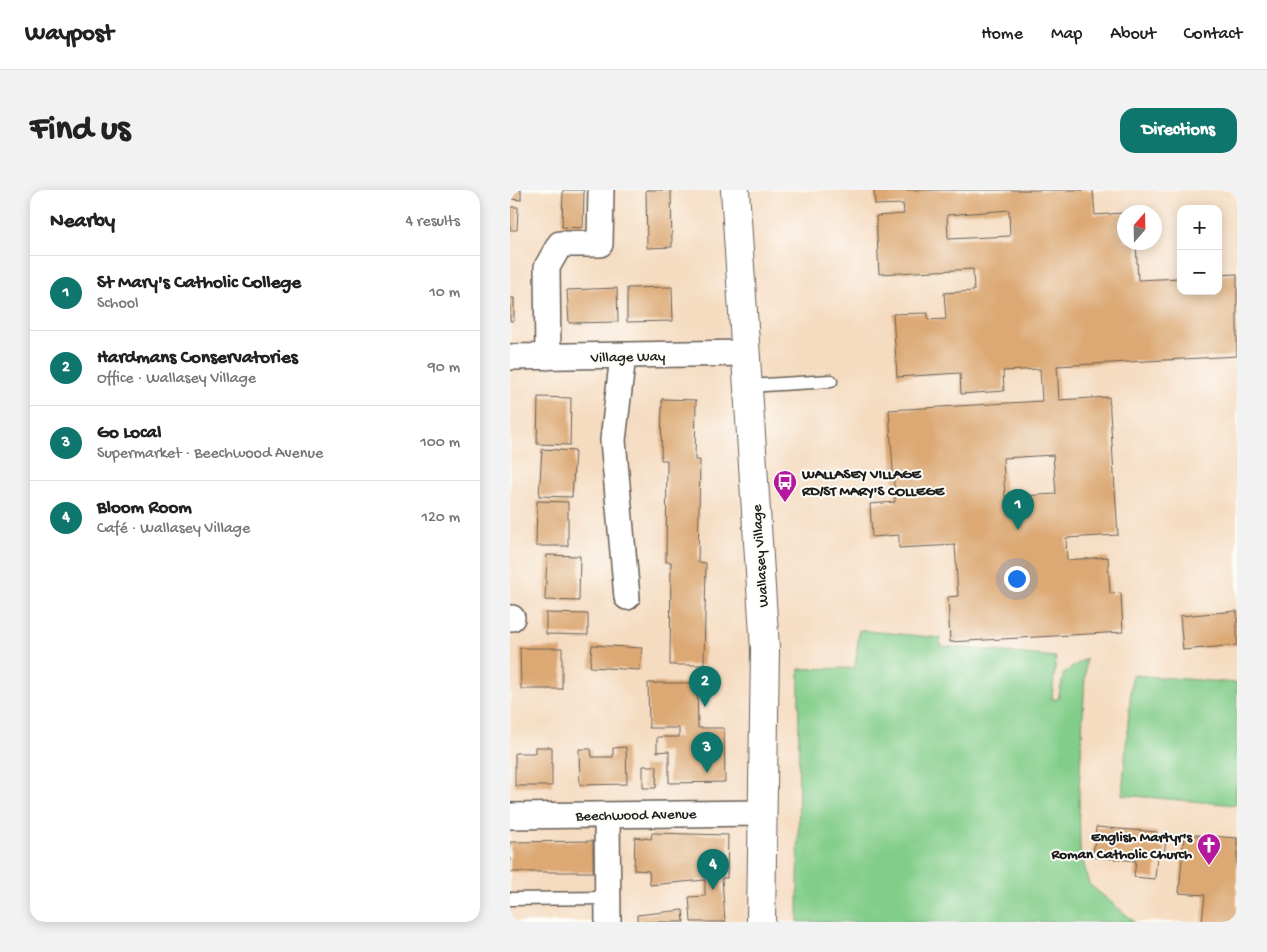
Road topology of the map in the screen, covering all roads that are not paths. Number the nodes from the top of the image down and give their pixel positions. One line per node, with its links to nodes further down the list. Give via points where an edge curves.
1 (600, 190): 6 (street, via 600,244 560,244 547,267)
2 (735, 190): 3 (main road, Wallasey Village)
3 (746, 353): 4 (street, Village Way); 8 (main road, Wallasey Village)
4 (623, 356): 6 (street, Village Way); 9 (street, via 613,440)
5 (510, 357): 6 (street, Village Way)
6 (548, 357)
7 (831, 381): 8 (lane)
8 (748, 386): 10 (main road, Wallasey Village, via 765,649)
9 (627, 597)
10 (763, 813): 11 (street, Beechwood Avenue); 15 (main road, Wallasey Village)
11 (607, 815): 12 (street, Beechwood Avenue); 14 (street)
12 (510, 816)
13 (510, 899): 14 (lane)
14 (608, 910)
15 (761, 922)

